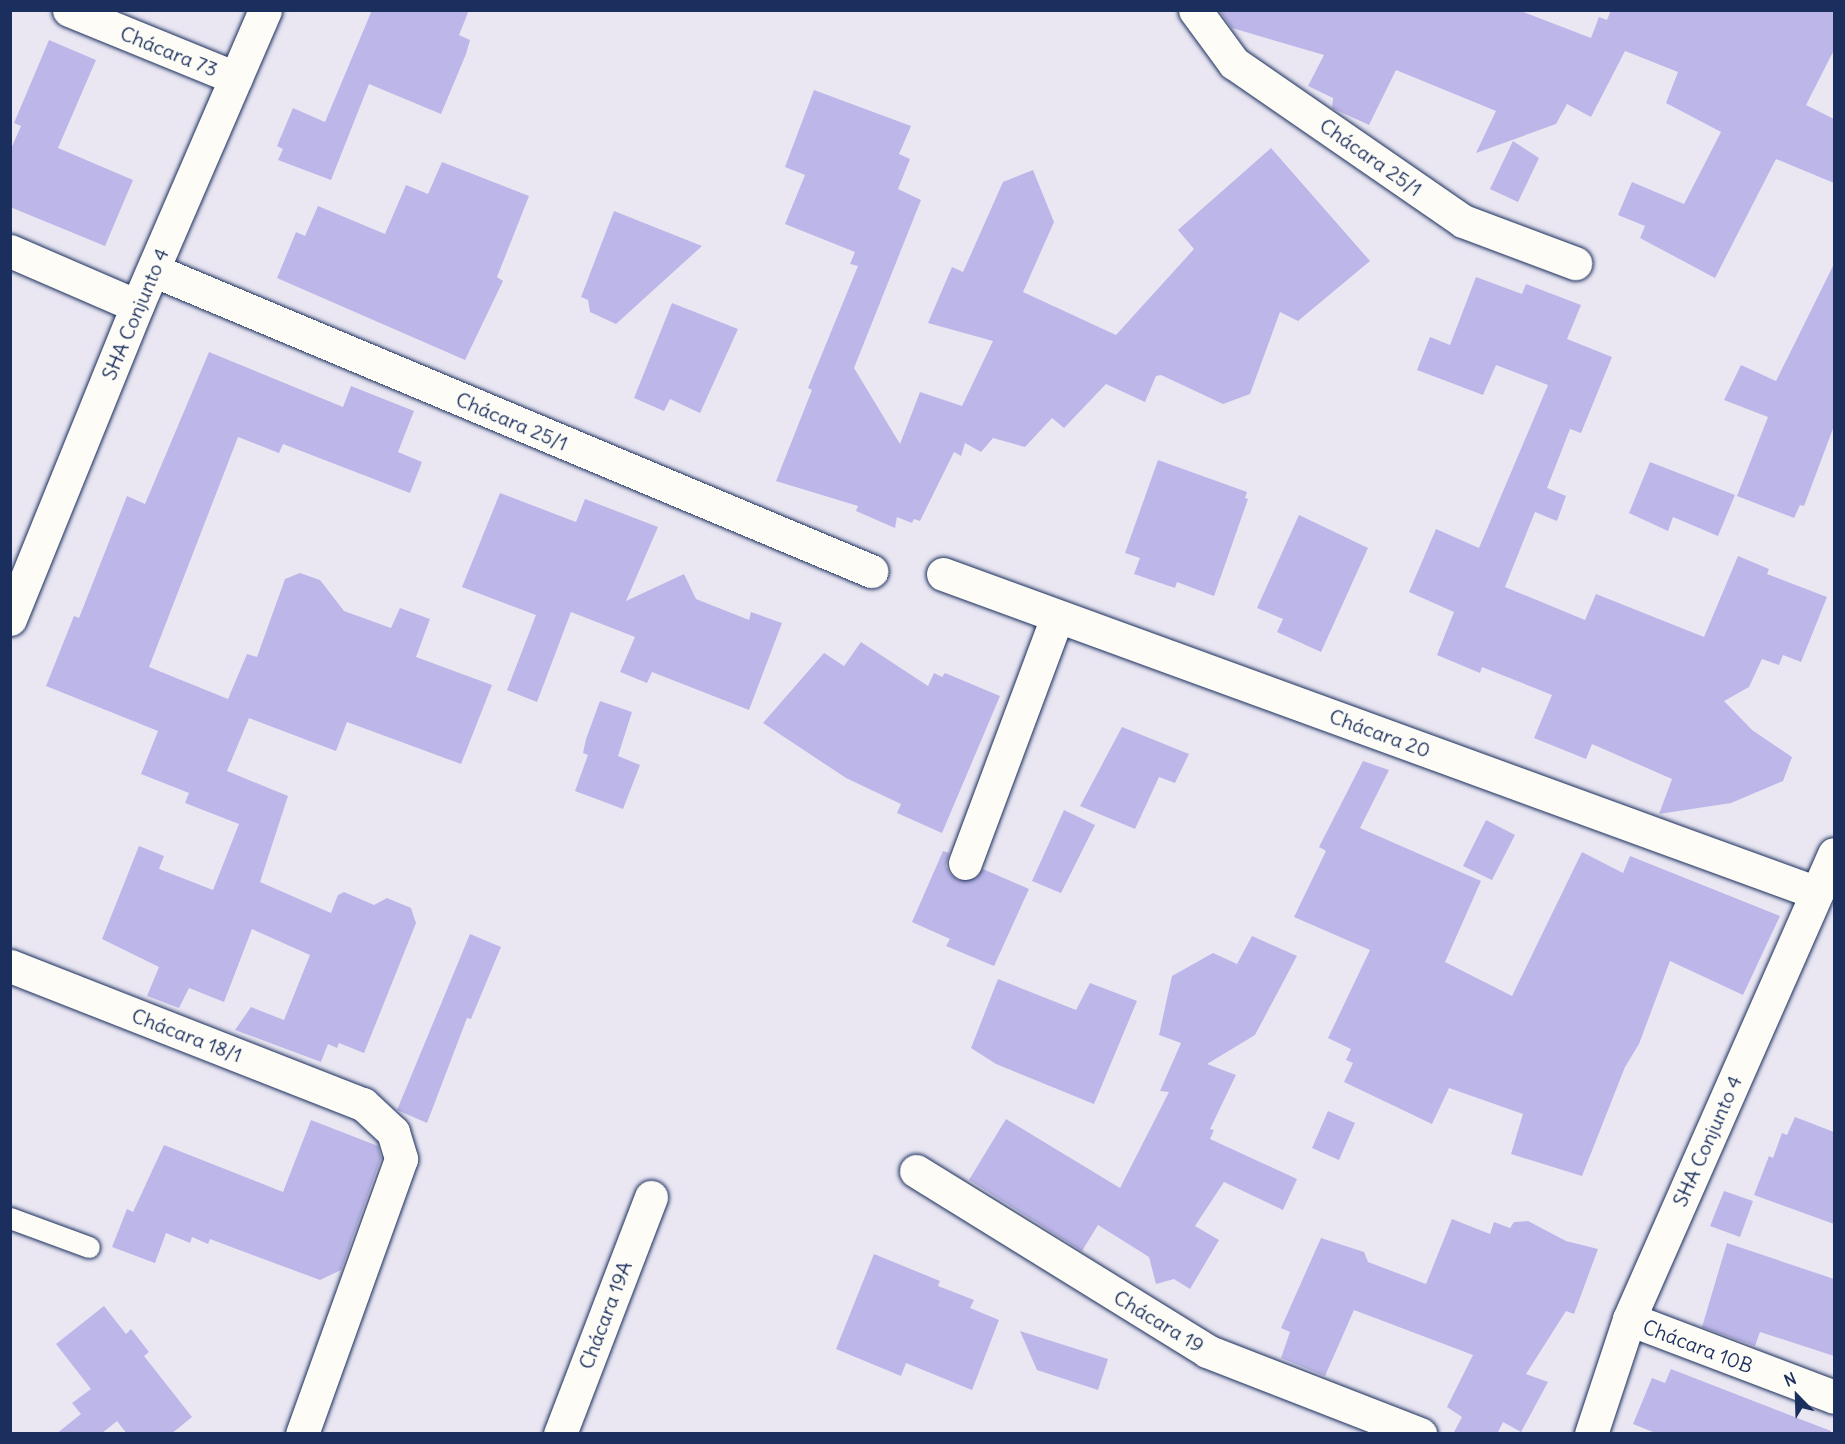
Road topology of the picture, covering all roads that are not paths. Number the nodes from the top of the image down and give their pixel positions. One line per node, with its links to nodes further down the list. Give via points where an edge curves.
1 (69, 10): 4 (street, Chácara 73)
2 (265, 10): 4 (street, SHA Conjunto 4)
3 (1195, 10): 6 (street, Chácara 25/1, via 1234,63 1463,221)
4 (236, 78): 7 (street, SHA Conjunto 4)
5 (10, 251): 8 (street)
6 (1575, 262)
7 (153, 270): 8 (street, SHA Conjunto 4); 9 (street, Chácara 25/1)
8 (137, 306): 12 (street, SHA Conjunto 4)
9 (871, 571)
10 (943, 574): 11 (street, Chácara 20)
11 (1057, 617): 13 (street); 14 (street, Chácara 20)
12 (10, 619)
13 (964, 863)
14 (1829, 869): 20 (street, SHA Conjunto 4)
15 (10, 966): 22 (street, Chácara 18/1, via 363,1104 393,1132 401,1159)
16 (916, 1171): 24 (street, Chácara 19, via 1207,1351)
17 (651, 1197): 23 (street, Chácara 19A)
18 (10, 1218): 19 (lane)
19 (90, 1247)
20 (1629, 1319): 21 (street, Chácara 10B); 25 (street, SHA Conjunto 4)
21 (1834, 1397)
22 (302, 1434)
23 (560, 1434)
24 (1420, 1434)
25 (1591, 1434)

